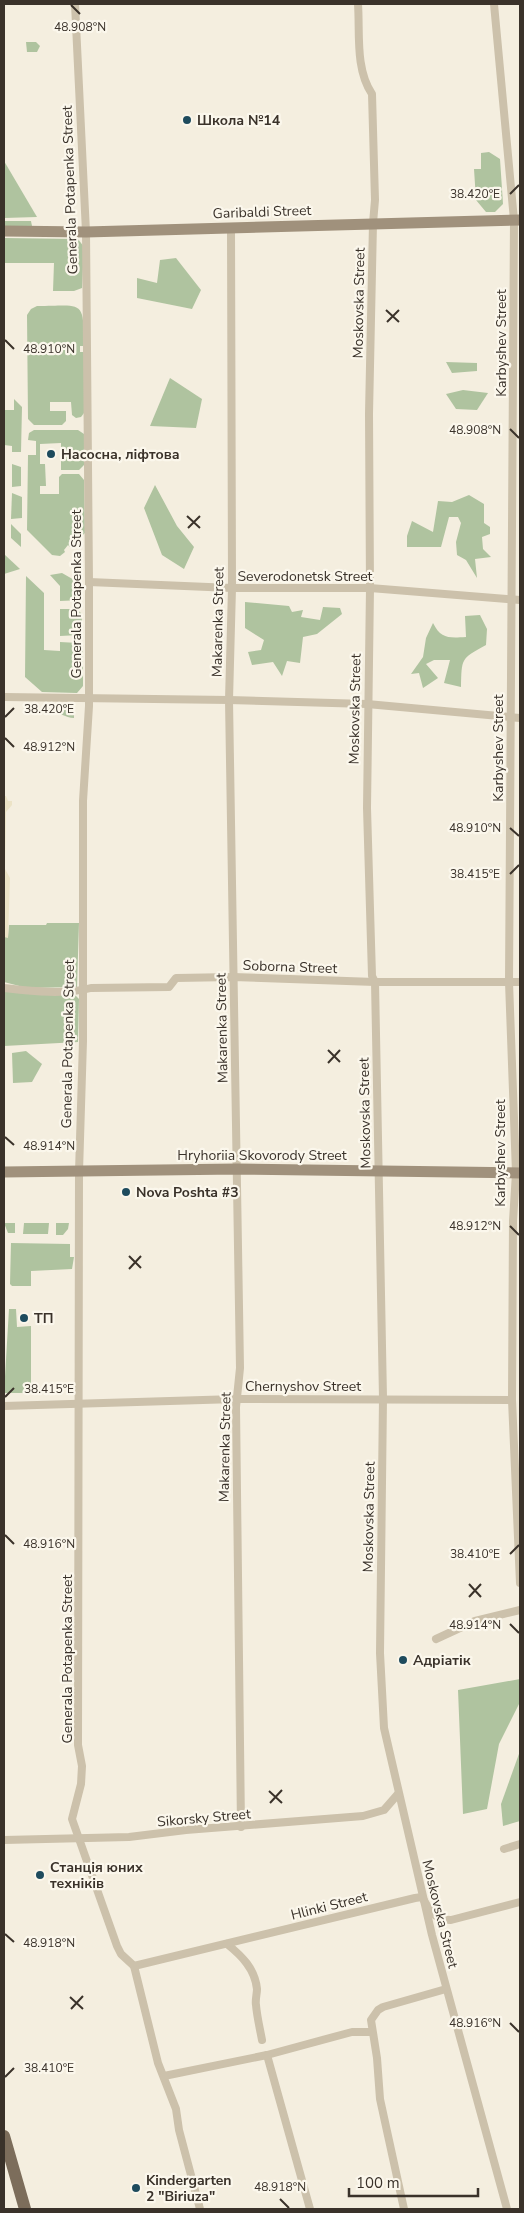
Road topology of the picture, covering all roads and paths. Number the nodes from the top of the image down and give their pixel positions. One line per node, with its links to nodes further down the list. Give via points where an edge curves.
1 (75, 4): 8 (street, Generala Potapenka Street)
2 (358, 4): 5 (street, Moskovska Street, via 362,66 365,83 372,94)
3 (494, 4): 4 (street, Karbyshev Street)
4 (517, 220): 5 (street, Garibaldi Street); 12 (street, Karbyshev Street)
5 (373, 223): 6 (street, Garibaldi Street); 11 (street, Moskovska Street)
6 (231, 228): 8 (street, Garibaldi Street); 10 (street, Makarenka Street)
7 (4, 231): 8 (street, Garibaldi Street)
8 (86, 232): 9 (street, Generala Potapenka Street)
9 (89, 582): 10 (street, Severodonetsk Street); 14 (street, Generala Potapenka Street)
10 (232, 588): 11 (street, Severodonetsk Street); 15 (street, Makarenka Street)
11 (370, 588): 12 (street, Severodonetsk Street); 16 (street, Moskovska Street)
12 (516, 600): 17 (street, Karbyshev Street)
13 (4, 697): 14 (street)
14 (89, 699): 15 (street); 24 (street, Generala Potapenka Street, via 83,801)
15 (229, 700): 16 (street); 19 (street, Makarenka Street)
16 (367, 704): 17 (street); 20 (street, Moskovska Street, via 367,808 372,976)
17 (510, 718): 18 (street); 21 (street, Karbyshev Street)
18 (520, 718)
19 (233, 977): 20 (street, Soborna Street); 24 (street, Soborna Street, via 176,978 169,987 91,988); 25 (street, Makarenka Street)
20 (375, 982): 21 (street, Soborna Street); 26 (street, Moskovska Street)
21 (509, 982): 22 (street, Soborna Street); 29 (street, Karbyshev Street)
22 (520, 982)
23 (4, 988): 24 (street, Soborna Street)
24 (82, 991): 28 (street, Generala Potapenka Street)
25 (238, 1169): 26 (street, Hryhoriia Skovorody Street); 28 (street, Hryhoriia Skovorody Street); 31 (street, Makarenka Street, via 240,1368)
26 (378, 1171): 29 (street, Hryhoriia Skovorody Street); 30 (street, Moskovska Street)
27 (4, 1172): 28 (street, Hryhoriia Skovorody Street)
28 (79, 1172): 33 (street, Generala Potapenka Street)
29 (518, 1173): 32 (street, Karbyshev Street, via 513,1221)
30 (383, 1398): 31 (street, Chernyshov Street); 32 (street, Chernyshov Street); 38 (street, Moskovska Street, via 380,1653 384,1728)
31 (236, 1399): 33 (street, Chernyshov Street); 39 (street, Makarenka Street)
32 (512, 1400): 35 (street, Karbyshev Street)
33 (80, 1403): 34 (street, Chernyshov Street); 40 (street, Generala Potapenka Street, via 78,1744 82,1766 72,1819)
34 (4, 1406)
35 (520, 1583)
36 (520, 1610): 37 (street, via 475,1621)
37 (436, 1639)
38 (398, 1794): 39 (street, Sikorsky Street, via 384,1810 362,1816); 44 (street, Moskovska Street)
39 (241, 1827): 40 (street, Sikorsky Street)
40 (80, 1838): 41 (street, Sikorsky Street); 47 (street, Generala Potapenka Street, via 121,1954)
41 (4, 1840)
42 (520, 1844): 43 (street)
43 (504, 1849)
44 (422, 1897): 45 (street, via 433,1916 443,1920); 46 (street, Hlinki Street); 48 (street, Moskovska Street)
45 (520, 1902)
46 (227, 1944): 47 (street, Hlinki Street); 50 (street, via 241,1955 256,1980 255,2004)
47 (134, 1966): 52 (street, Generala Potapenka Street)
48 (446, 1988): 49 (street, via 378,2010 371,2020); 58 (street, Moskovska Street)
49 (372, 2032): 51 (street, via 352,2032); 57 (street, via 380,2099)
50 (262, 2040)
51 (267, 2055): 52 (street); 56 (street)
52 (164, 2076): 55 (street, Generala Potapenka Street, via 176,2109)
53 (4, 2136): 54 (main road)
54 (25, 2209)
55 (200, 2209)
56 (310, 2209)
57 (404, 2209)
58 (507, 2209)

